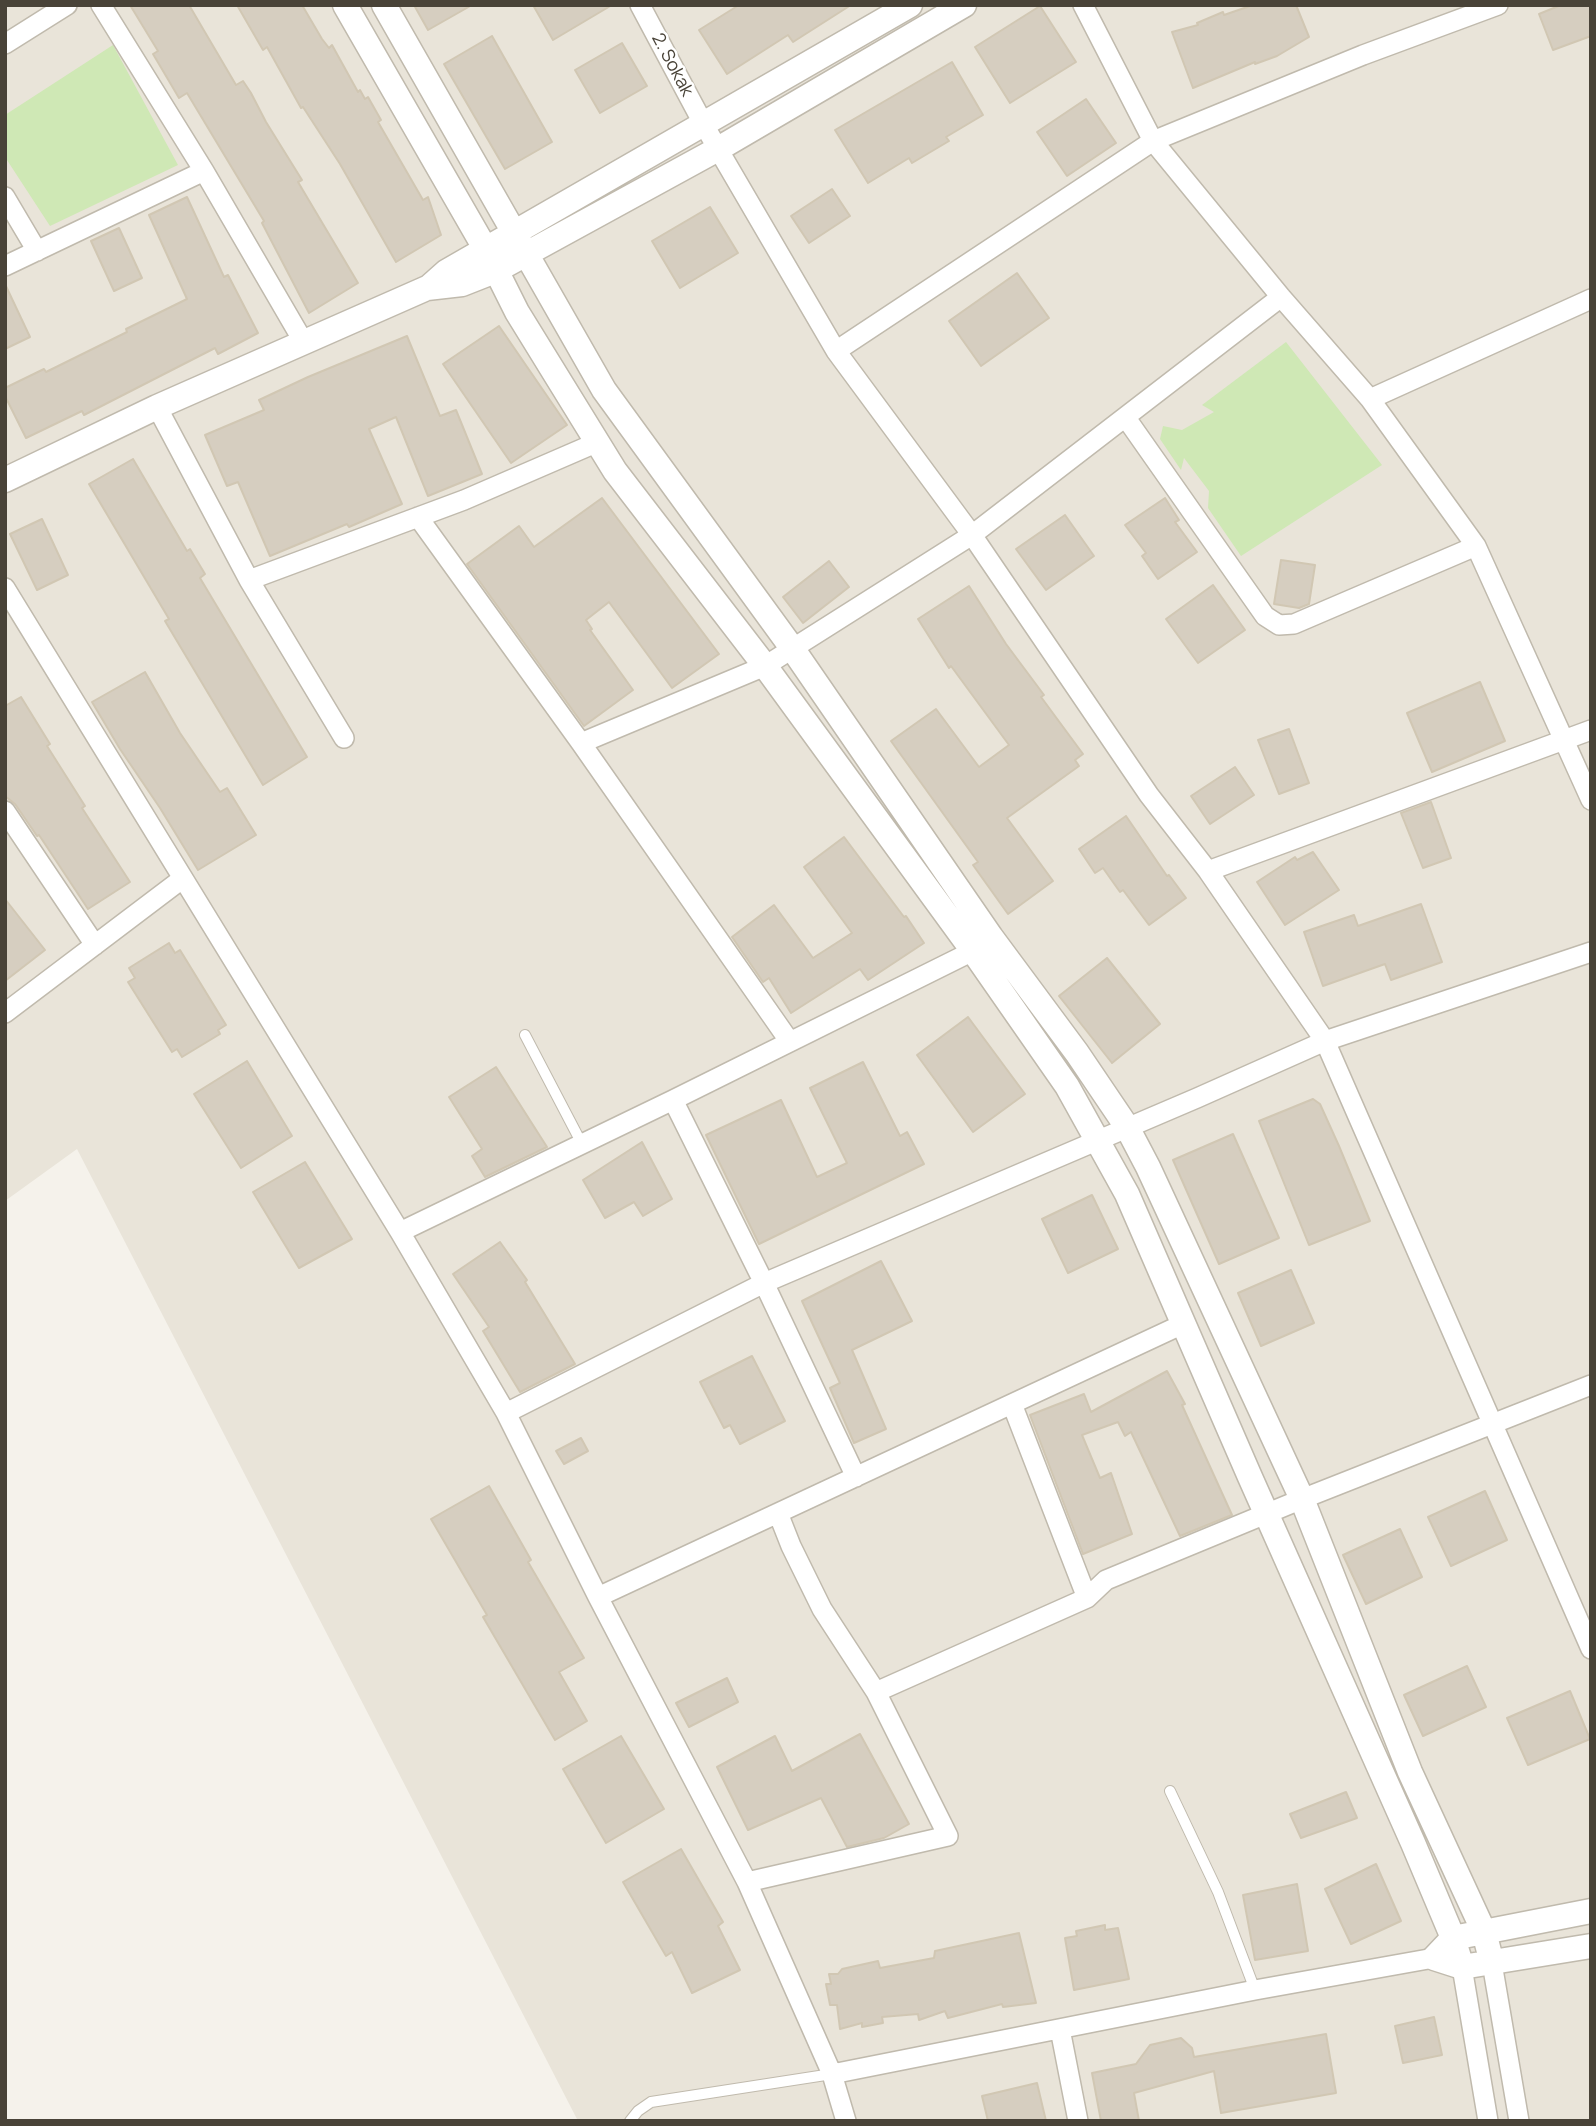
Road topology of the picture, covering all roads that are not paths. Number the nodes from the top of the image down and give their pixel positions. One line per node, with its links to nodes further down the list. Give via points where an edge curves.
1 (67, 5): 10 (street)
2 (101, 5): 14 (street)
3 (345, 5): 18 (street)
4 (384, 5): 16 (street)
5 (640, 5): 11 (street, 2. Sokak)
6 (910, 5): 11 (street)
7 (964, 5): 13 (street)
8 (1083, 5): 12 (street)
9 (1498, 5): 12 (street)
10 (5, 44)
11 (704, 125): 13 (street, 2. Sokak); 16 (street)
12 (1153, 141): 20 (street); 23 (street)
13 (718, 149): 16 (street); 23 (street, 2. Sokak)
14 (204, 172): 17 (street); 22 (street)
15 (5, 197): 17 (street)
16 (520, 243): 18 (street); 34 (street, via 604,390)
17 (37, 251): 19 (street)
18 (491, 260): 22 (street, via 446,272 427,288); 27 (street, via 517,312)
19 (5, 266)
20 (1282, 297): 24 (street); 26 (street)
21 (1591, 299): 24 (street)
22 (303, 341): 25 (street)
23 (836, 351): 30 (street, 2. Sokak)
24 (1370, 399): 31 (street)
25 (157, 407): 28 (street); 32 (street)
26 (1126, 418): 30 (street); 31 (street, via 1265,616 1279,625 1294,624)
27 (598, 442): 29 (street); 35 (street, via 615,471)
28 (5, 480)
29 (418, 517): 32 (street); 39 (street)
30 (972, 535): 34 (street); 42 (street, 2. Sokak, via 1149,795)
31 (1476, 546): 38 (street)
32 (249, 580): 37 (street)
33 (5, 589): 43 (street)
34 (792, 648): 35 (street); 52 (street)
35 (765, 666): 39 (street); 45 (street)
36 (1591, 730): 38 (street)
37 (344, 738)
38 (1563, 740): 40 (street); 42 (street)
39 (581, 743): 50 (street)
40 (1591, 800)
41 (5, 811): 44 (street)
42 (1208, 871): 49 (street, 2. Sokak)
43 (182, 879): 44 (street); 55 (street)
44 (95, 945): 47 (street)
45 (973, 951): 50 (street); 53 (street, via 1067,1086)
46 (1591, 952): 49 (street)
47 (5, 1013)
48 (525, 1035): 54 (lane)
49 (1325, 1041): 52 (street); 61 (street, 2. Sokak)
50 (790, 1042): 51 (street)
51 (673, 1100): 54 (street); 56 (street)
52 (1127, 1127): 53 (street); 63 (street)
53 (1097, 1141): 56 (street); 57 (street, via 1126,1194)
54 (582, 1144): 55 (street)
55 (400, 1232): 60 (street)
56 (764, 1283): 60 (street); 62 (street)
57 (1183, 1324): 59 (street); 65 (street)
58 (1591, 1385): 61 (street)
59 (1012, 1404): 62 (street); 67 (street)
60 (506, 1413): 66 (street)
61 (1492, 1423): 63 (street); 68 (street, 2. Sokak)
62 (856, 1477): 64 (street)
63 (1302, 1499): 65 (street); 73 (street, via 1410,1772)
64 (778, 1513): 66 (street); 69 (street, via 822,1609)
65 (1266, 1514): 67 (street, via 1107,1580); 74 (street)
66 (598, 1597): 71 (street)
67 (1087, 1598): 69 (street)
68 (1591, 1649)
69 (876, 1692): 71 (street, via 948,1836)
70 (1170, 1791): 79 (lane, via 1218,1892)
71 (747, 1882): 81 (street)
72 (1591, 1911): 73 (street)
73 (1484, 1932): 74 (street); 77 (street)
74 (1453, 1937): 76 (street); 78 (street)
75 (1591, 1946): 77 (street)
76 (1434, 1958): 78 (street); 79 (street)
77 (1492, 1963): 78 (street); 86 (street)
78 (1462, 1967): 85 (street)
79 (1255, 1990): 80 (street)
80 (1060, 2029): 81 (street); 84 (street)
81 (832, 2074): 82 (lane, via 651,2102); 83 (street)
82 (630, 2121)
83 (846, 2121)
84 (1078, 2121)
85 (1488, 2121)
86 (1518, 2121)

